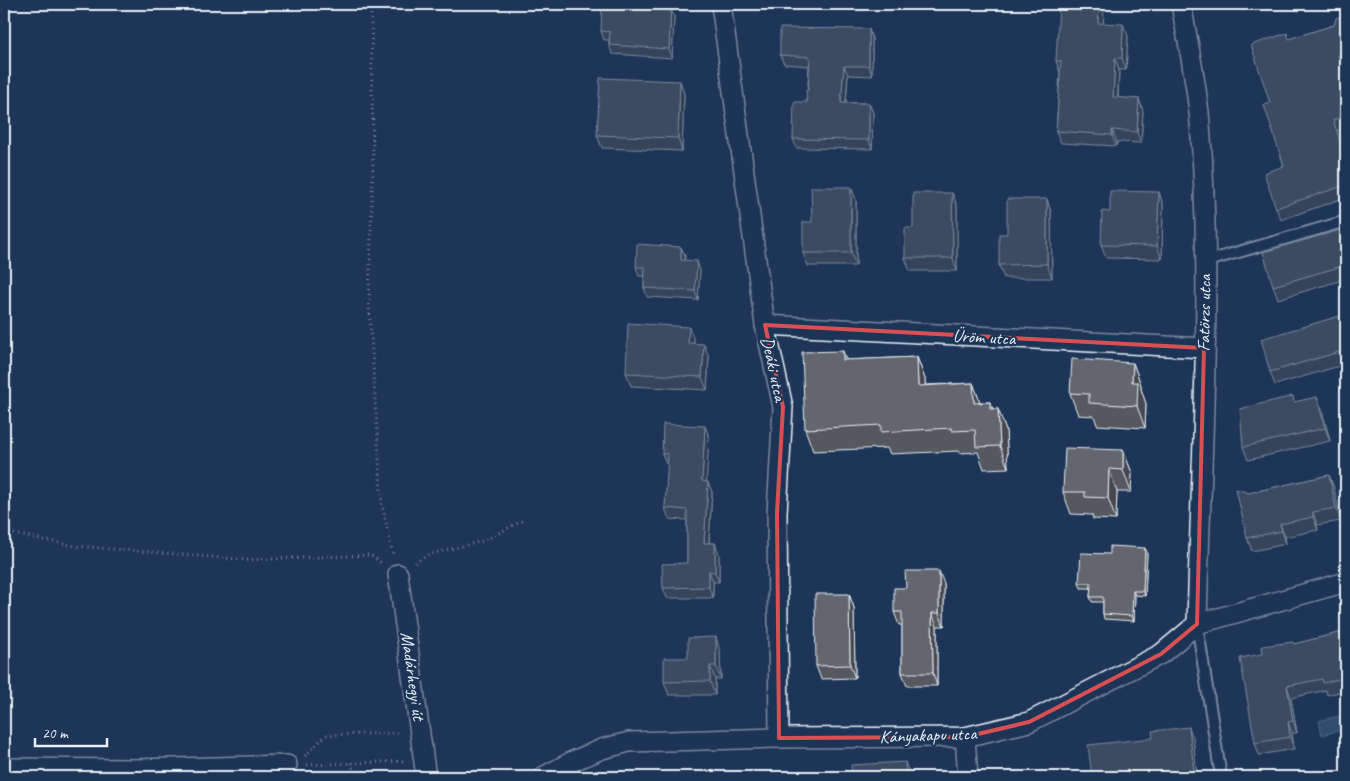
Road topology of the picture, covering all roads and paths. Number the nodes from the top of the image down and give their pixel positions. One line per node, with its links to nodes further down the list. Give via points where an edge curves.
1 (371, 4): 10 (path, via 373,160 369,305 382,505)
2 (721, 4): 6 (street, Deáki utca)
3 (1181, 4): 5 (street, Fatörzs utca, via 1200,122 1205,209)
4 (1346, 221): 5 (lane)
5 (1204, 262): 7 (street, Fatörzs utca)
6 (765, 325): 7 (street, Üröm utca); 15 (street, Deáki utca, via 782,407 777,513)
7 (1204, 348): 12 (street, Fatörzs utca)
8 (524, 520): 10 (path, via 483,541 427,555)
9 (4, 532): 10 (path, via 75,546 248,560 371,556)
10 (398, 574): 13 (street, Madárhegyi út)
11 (1346, 582): 12 (street, Kányakapu utca)
12 (1197, 624): 14 (street, Kányakapu utca, via 1162,654 1029,722); 23 (lane)
13 (421, 733): 17 (path, via 326,734 308,756); 19 (street, Madárhegyi út)
14 (965, 737): 15 (street, Kányakapu utca); 22 (street)
15 (779, 738): 21 (street, Kányakapu utca, via 629,742 573,760)
16 (350, 763): 17 (path); 19 (path); 20 (path)
17 (287, 765): 18 (street)
18 (4, 768)
19 (425, 769)
20 (358, 777)
21 (543, 777)
22 (968, 777)
23 (1221, 777)

